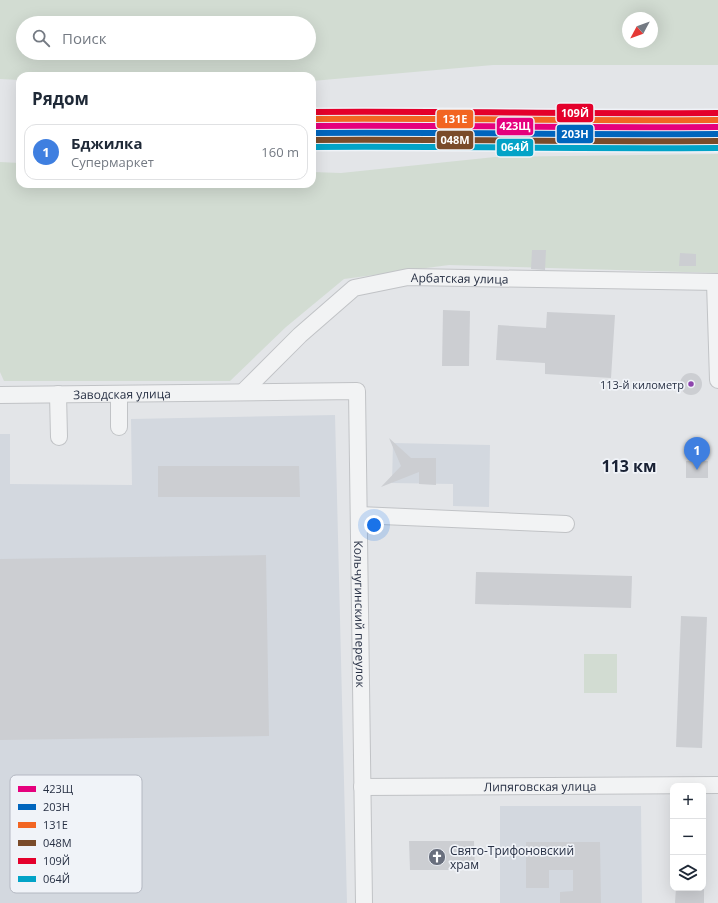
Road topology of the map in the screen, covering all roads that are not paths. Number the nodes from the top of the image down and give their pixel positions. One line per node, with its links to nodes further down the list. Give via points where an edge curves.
1 (717, 282): 2 (street); 3 (street, Арбатская улица, via 408,277 354,288 300,335)
2 (718, 380)
3 (243, 392): 5 (street, Заводская улица); 9 (street, Кольчугинский переулок, via 357,391)
4 (58, 394): 5 (street, Заводская улица); 6 (street, Заводская улица); 8 (street)
5 (119, 394): 7 (street)
6 (0, 395)
7 (119, 427)
8 (59, 437)
9 (359, 515): 10 (street); 12 (street, Кольчугинский переулок)
10 (566, 524)
11 (718, 785): 12 (street, Липяговская улица)
12 (362, 788): 13 (street, Кольчугинский переулок)
13 (364, 903)

